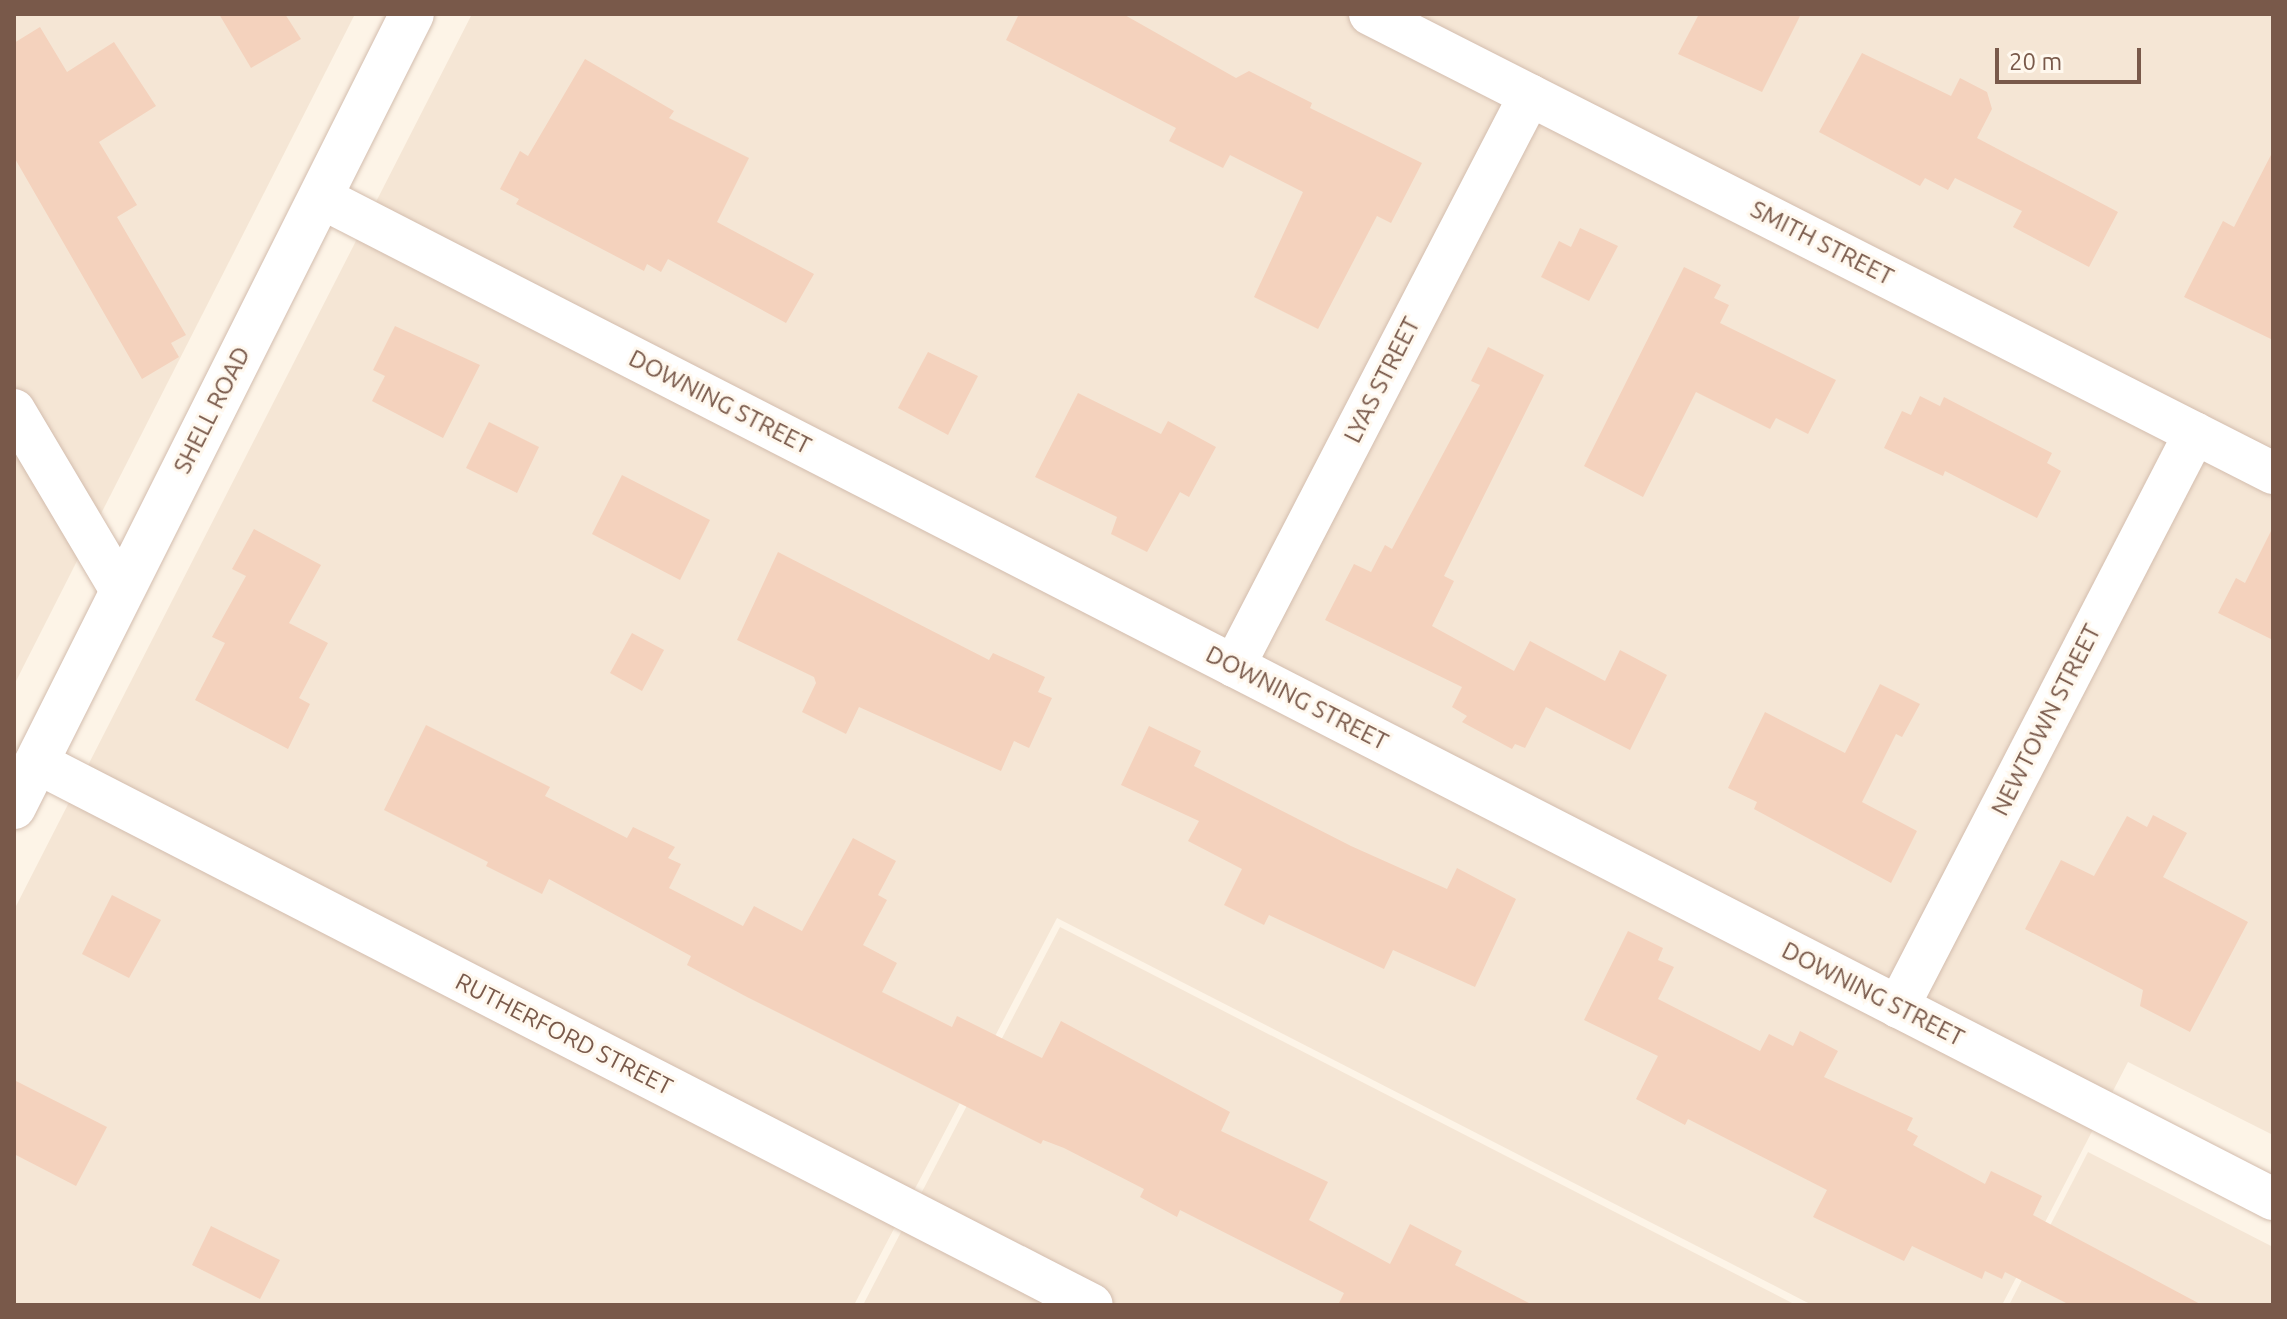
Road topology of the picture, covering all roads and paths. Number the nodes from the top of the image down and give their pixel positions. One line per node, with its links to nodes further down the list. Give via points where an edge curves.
1 (412, 14): 4 (street, SHELL ROAD)
2 (1370, 14): 3 (street, SMITH STREET)
3 (1530, 95): 6 (street, SMITH STREET); 9 (street, LYAS STREET)
4 (320, 197): 8 (street, SHELL ROAD); 9 (street, DOWNING STREET)
5 (14, 410): 8 (street)
6 (2195, 433): 7 (street, SMITH STREET); 12 (street, NEWTOWN STREET)
7 (2273, 473)
8 (121, 590): 10 (street, SHELL ROAD)
9 (1234, 666): 12 (street, DOWNING STREET)
10 (36, 762): 11 (street, SHELL ROAD); 14 (street, RUTHERFORD STREET)
11 (14, 807)
12 (1898, 1007): 13 (street, DOWNING STREET)
13 (2273, 1199)
14 (1092, 1305)

